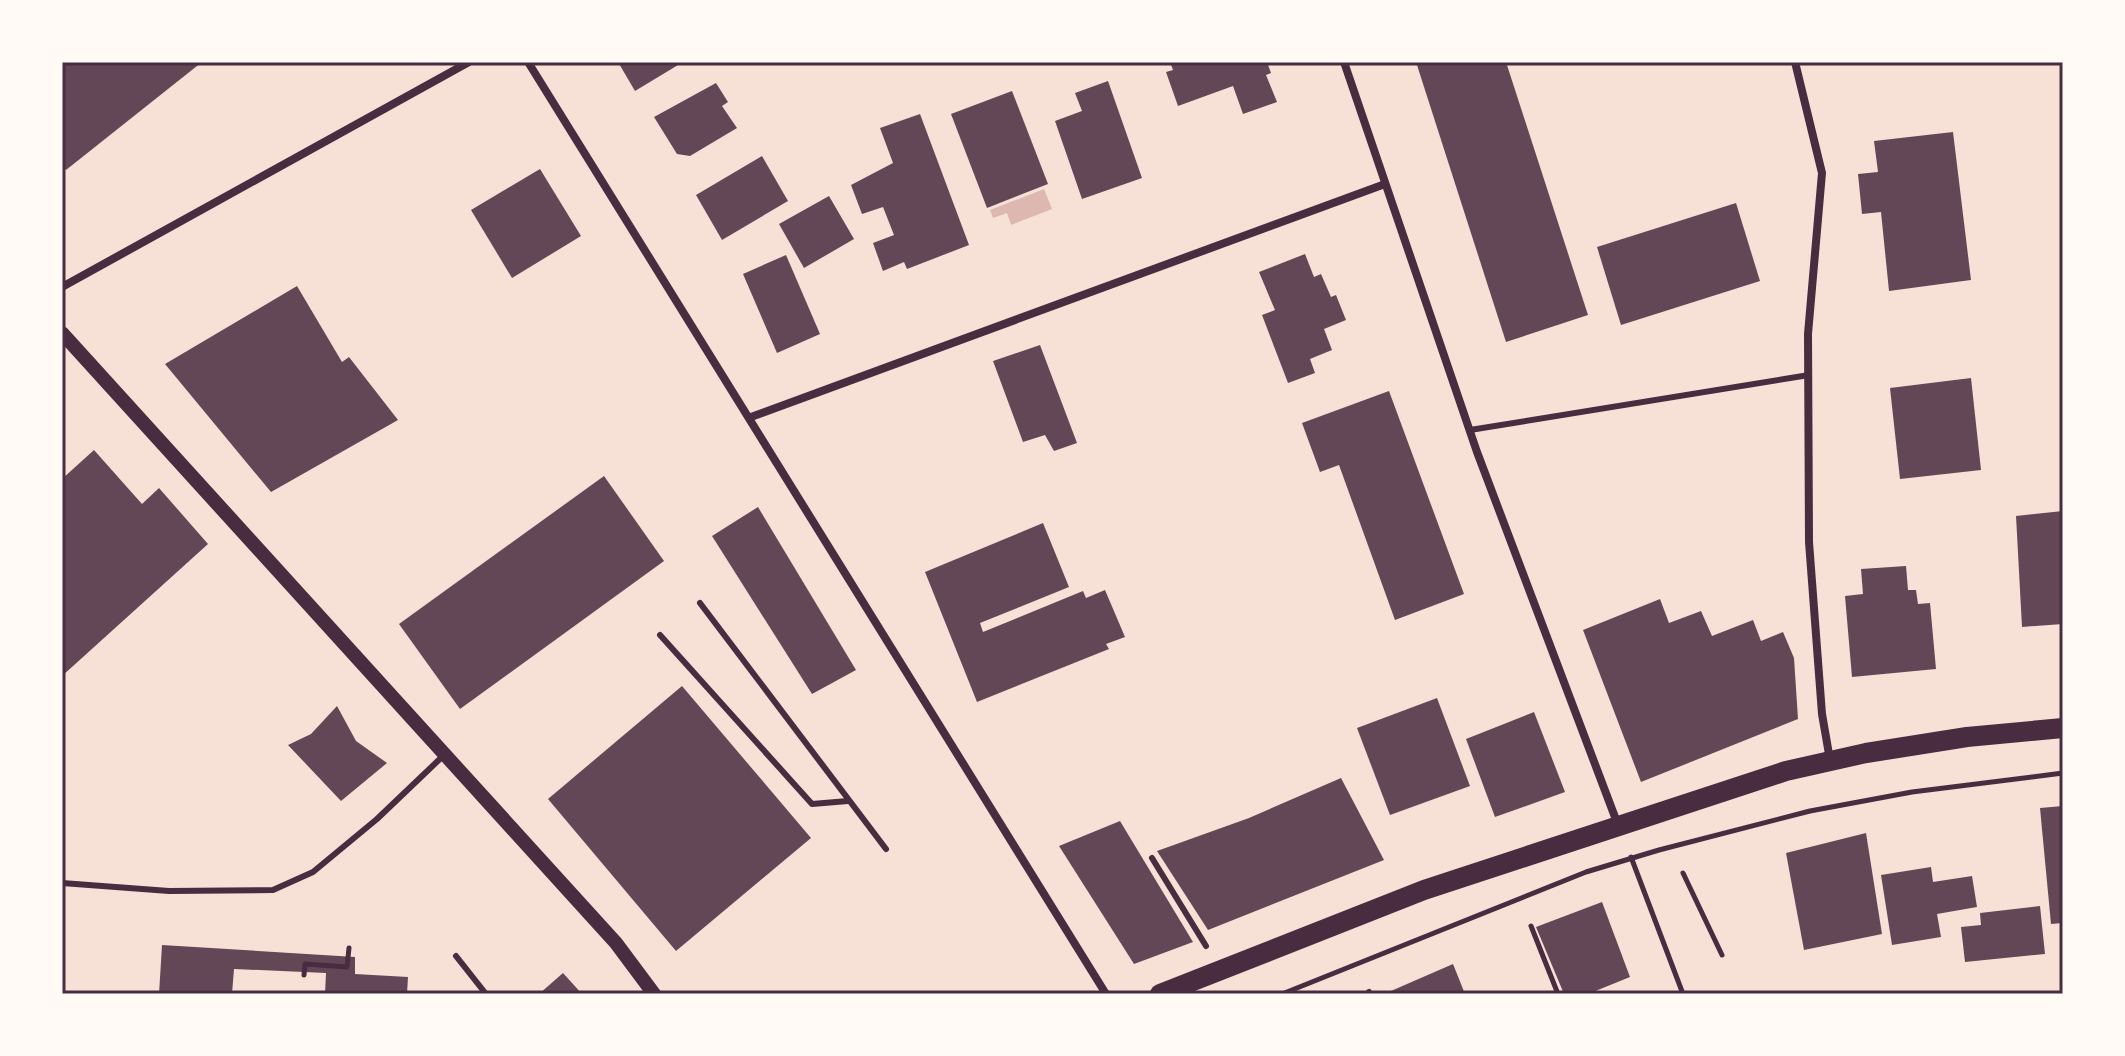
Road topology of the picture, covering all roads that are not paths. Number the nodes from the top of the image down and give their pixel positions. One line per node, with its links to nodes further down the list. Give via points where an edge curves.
1 (469, 62): 6 (street)
2 (528, 62): 9 (street)
3 (1344, 62): 5 (street)
4 (1795, 62): 8 (street, via 1822,173)
5 (1385, 184): 9 (street); 10 (street)
6 (62, 287)
7 (62, 333): 14 (street)
8 (1809, 375): 10 (lane); 15 (street, via 1809,542)
9 (751, 417): 25 (street)
10 (1470, 430): 17 (street)
11 (700, 603): 16 (lane)
12 (660, 635): 16 (lane, via 812,804)
13 (2063, 728): 15 (main road, via 1967,737)
14 (443, 756): 20 (lane, via 313,872 273,890 169,891); 24 (street, via 616,943)
15 (1830, 761): 17 (main road)
16 (848, 801): 18 (lane)
17 (1618, 825): 26 (main road, via 1424,890)
18 (886, 849)
19 (1152, 858): 21 (lane)
20 (62, 883)
21 (1206, 946)
22 (456, 956): 23 (lane)
23 (486, 994)
24 (654, 994)
25 (1106, 994)
26 (1160, 994)

